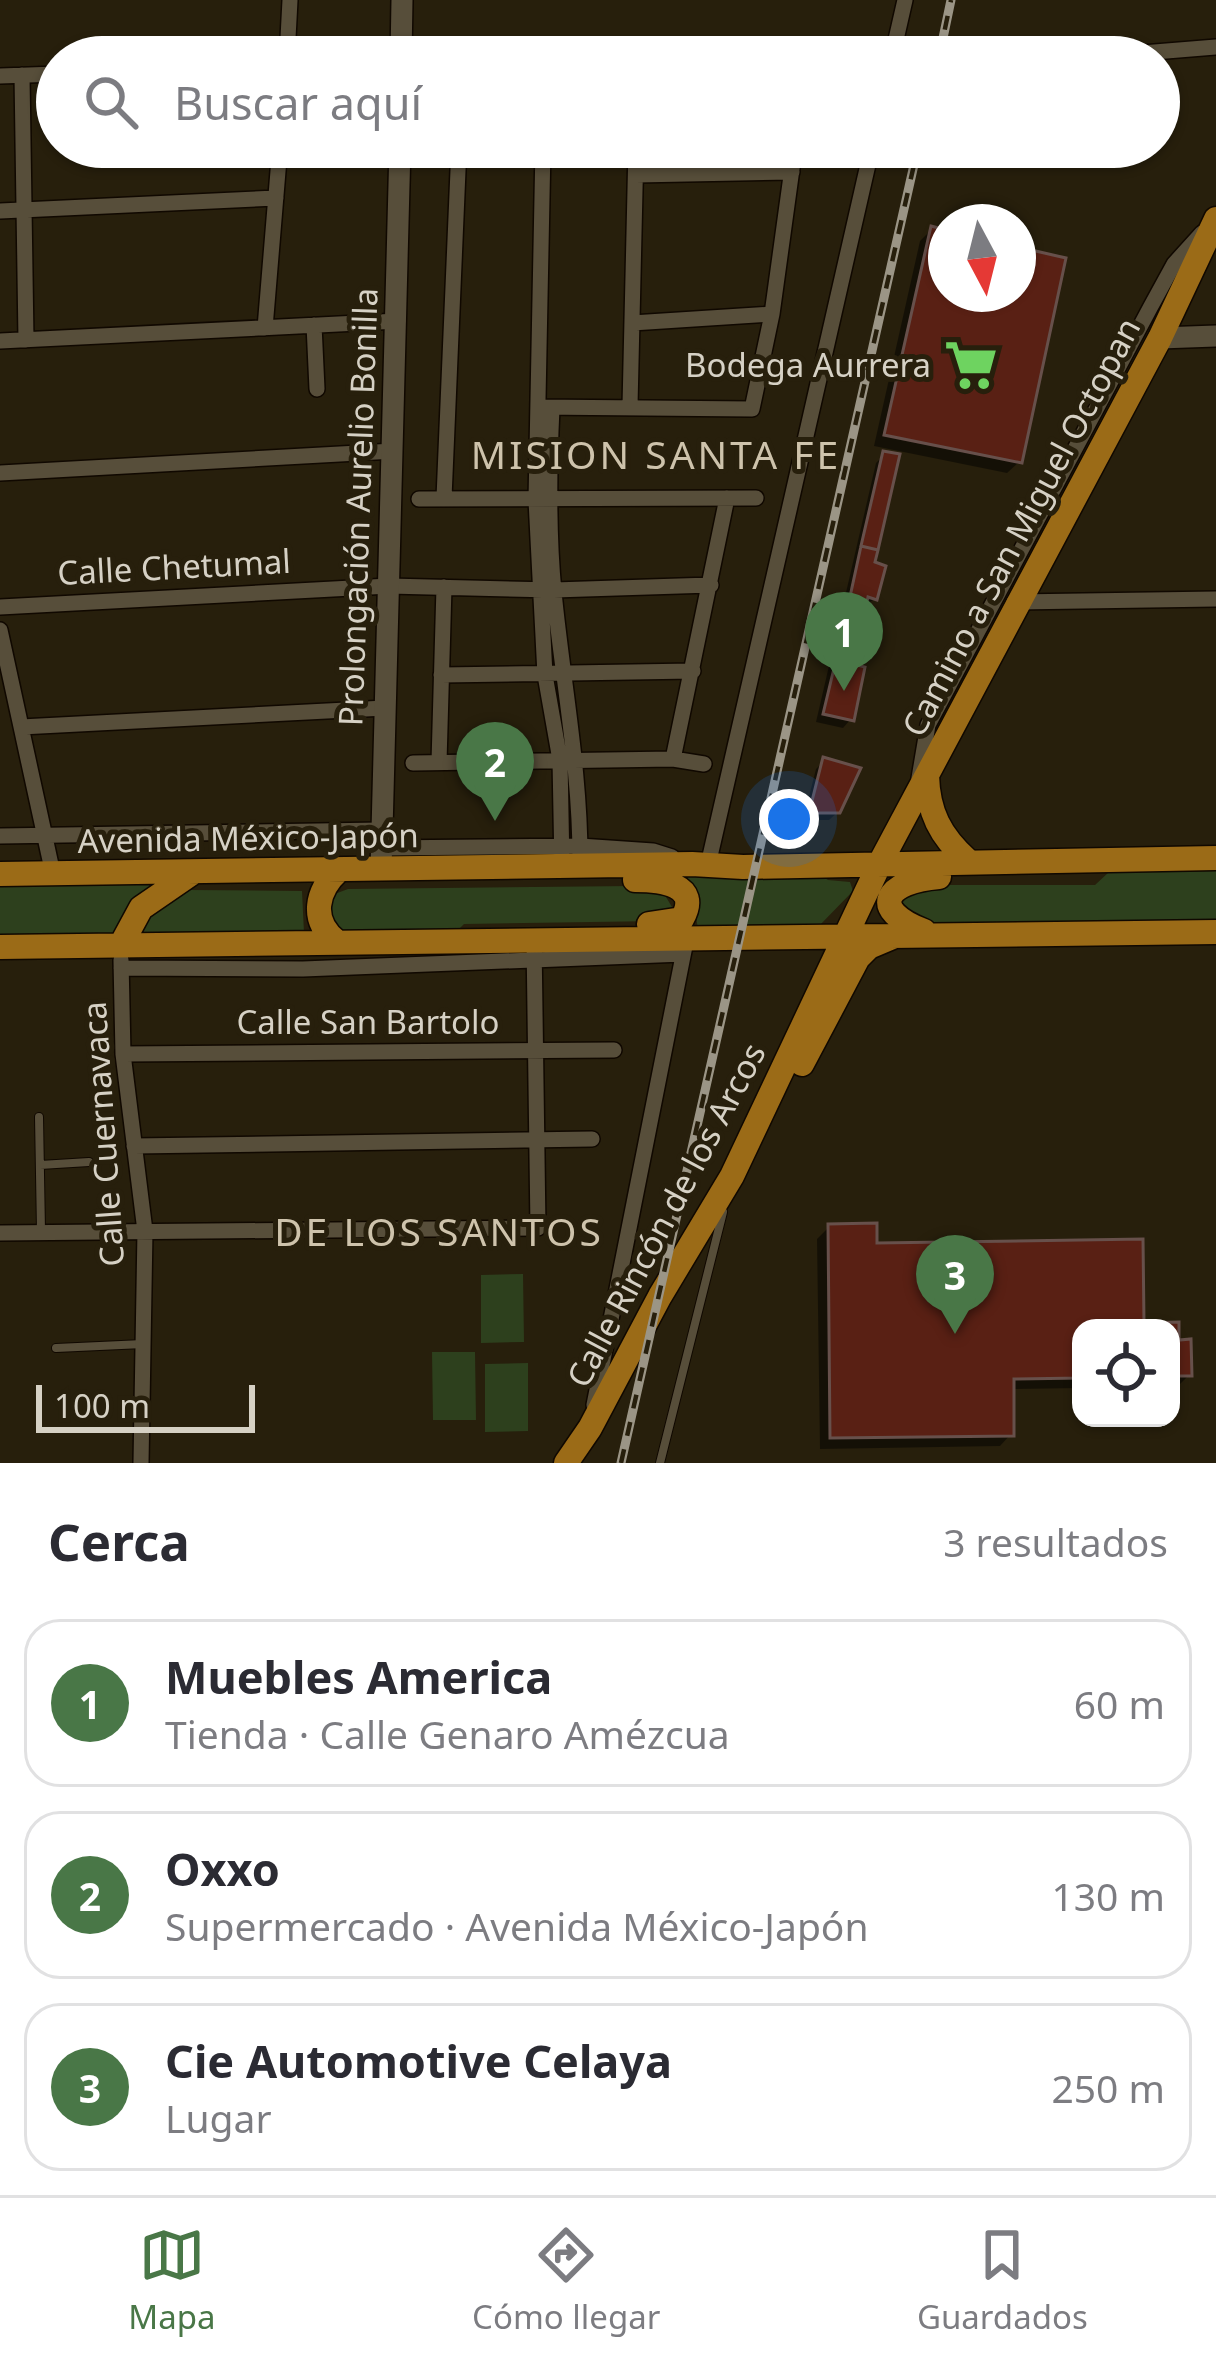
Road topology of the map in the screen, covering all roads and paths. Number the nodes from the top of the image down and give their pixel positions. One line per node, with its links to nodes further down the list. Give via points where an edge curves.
1 (290, 0): 4 (street)
2 (402, 0): 5 (street)
3 (905, 0): 6 (street)
4 (288, 36)
5 (401, 36)
6 (897, 36)
7 (1216, 47): 8 (street)
8 (1180, 50)
9 (22, 75): 10 (street); 11 (street); 22 (street)
10 (36, 75)
11 (0, 76)
12 (278, 168): 21 (street)
13 (400, 168): 26 (street, Prolongación Aurelio Bonilla)
14 (458, 168): 40 (street)
15 (543, 168): 37 (street)
16 (636, 168): 20 (street)
17 (792, 168): 19 (street)
18 (867, 168): 73 (street)
19 (792, 172): 20 (street); 25 (street)
20 (636, 175): 27 (street)
21 (276, 198): 22 (street); 29 (street)
22 (25, 210): 23 (street); 32 (street)
23 (0, 212)
24 (1216, 218): 31 (main road, Camino a San Miguel Octopan); 34 (street, via 1174,264)
25 (772, 314): 27 (street); 36 (street, via 752,409)
26 (398, 321): 28 (street); 38 (street, Prolongación Aurelio Bonilla)
27 (632, 322): 36 (street)
28 (314, 325): 29 (street); 35 (street)
29 (265, 328): 32 (street)
30 (1216, 336): 31 (street)
31 (1160, 338): 34 (main road, Camino a San Miguel Octopan)
32 (26, 340): 33 (street)
33 (0, 341)
34 (1126, 375): 50 (main road, Camino a San Miguel Octopan)
35 (317, 389)
36 (630, 406): 37 (street)
37 (545, 408): 44 (street)
38 (394, 451): 39 (street); 46 (street, Prolongación Aurelio Bonilla)
39 (0, 473)
40 (444, 498): 43 (street); 44 (street)
41 (727, 498): 42 (street); 44 (street); 45 (street)
42 (756, 498)
43 (418, 499)
44 (542, 500): 48 (street)
45 (711, 585): 48 (street, Calle Chetumal); 53 (street)
46 (389, 586): 47 (street, Calle Chetumal); 51 (street, Calle Chetumal); 56 (street, Prolongación Aurelio Bonilla)
47 (445, 587): 48 (street, Calle Chetumal); 54 (street)
48 (548, 590): 55 (street)
49 (1216, 599): 50 (street)
50 (1006, 602): 64 (main road, Camino a San Miguel Octopan)
51 (0, 607)
52 (0, 630): 57 (street)
53 (692, 671): 55 (street); 58 (street)
54 (441, 675): 55 (street); 61 (street)
55 (554, 675): 59 (street); 60 (street)
56 (385, 708): 57 (street); 67 (street, Prolongación Aurelio Bonilla)
57 (21, 727): 65 (street)
58 (673, 759): 60 (street); 63 (street)
59 (560, 760): 60 (street); 61 (street); 68 (street)
60 (578, 760): 68 (street)
61 (439, 762): 62 (street)
62 (413, 763)
63 (704, 764)
64 (921, 784): 71 (main road, via 935,822); 72 (main road, Camino a San Miguel Octopan)
65 (44, 835): 66 (street); 67 (street); 78 (street)
66 (0, 836)
67 (381, 849): 68 (street); 74 (main road, Avenida México-Japón); 75 (main road, Avenida México-Japón)
68 (571, 857): 73 (main road, Avenida México-Japón); 74 (main road, Avenida México-Japón)
69 (1216, 858): 70 (main road, Avenida México-Japón)
70 (1102, 860): 71 (main road, Avenida México-Japón); 81 (main road, via 896,886 891,907 903,921)
71 (968, 861): 72 (main road, Avenida México-Japón)
72 (880, 863): 73 (main road, Avenida México-Japón); 82 (main road, Calle Rincón de los Arcos)
73 (700, 864)
74 (464, 868): 83 (main road, via 511,882 671,882 683,889 688,909 672,923)
75 (339, 870): 76 (main road, Avenida México-Japón); 84 (main road, via 319,894 320,922)
76 (194, 872): 78 (main road, Avenida México-Japón); 88 (main road, via 141,908)
77 (0, 874): 78 (main road, Avenida México-Japón)
78 (53, 874)
79 (1216, 932): 81 (main road)
80 (902, 933): 81 (main road); 82 (main road); 93 (main road, via 858,958 772,1122)
81 (936, 933)
82 (847, 934): 86 (main road); 93 (main road, Calle Rincón de los Arcos)
83 (462, 939): 84 (main road); 87 (main road)
84 (336, 941): 88 (main road)
85 (0, 946): 88 (main road)
86 (685, 946): 87 (main road); 105 (street)
87 (534, 951): 88 (street, via 304,969); 90 (street)
88 (121, 956): 91 (street, Calle Cuernavaca)
89 (614, 1050): 90 (street, Calle San Bartolo)
90 (537, 1052): 91 (street, Calle San Bartolo); 95 (street)
91 (123, 1054): 96 (street, Calle Cuernavaca)
92 (40, 1117): 98 (lane)
93 (749, 1137): 99 (main road, Calle Rincón de los Arcos)
94 (592, 1139): 95 (street)
95 (538, 1143): 96 (street); 100 (street, via 538,1228)
96 (134, 1146): 100 (street, Calle Cuernavaca)
97 (89, 1162): 98 (lane)
98 (40, 1165): 101 (lane)
99 (732, 1175): 105 (main road, Calle Rincón de los Arcos); 108 (lane)
100 (145, 1231): 101 (street); 103 (street, Calle Cuernavaca)
101 (41, 1232): 102 (street)
102 (0, 1233)
103 (143, 1344): 104 (lane); 106 (street, Calle Cuernavaca)
104 (56, 1348)
105 (590, 1429): 107 (main road, Calle Rincón de los Arcos)
106 (141, 1463)
107 (566, 1463)
108 (660, 1463)

